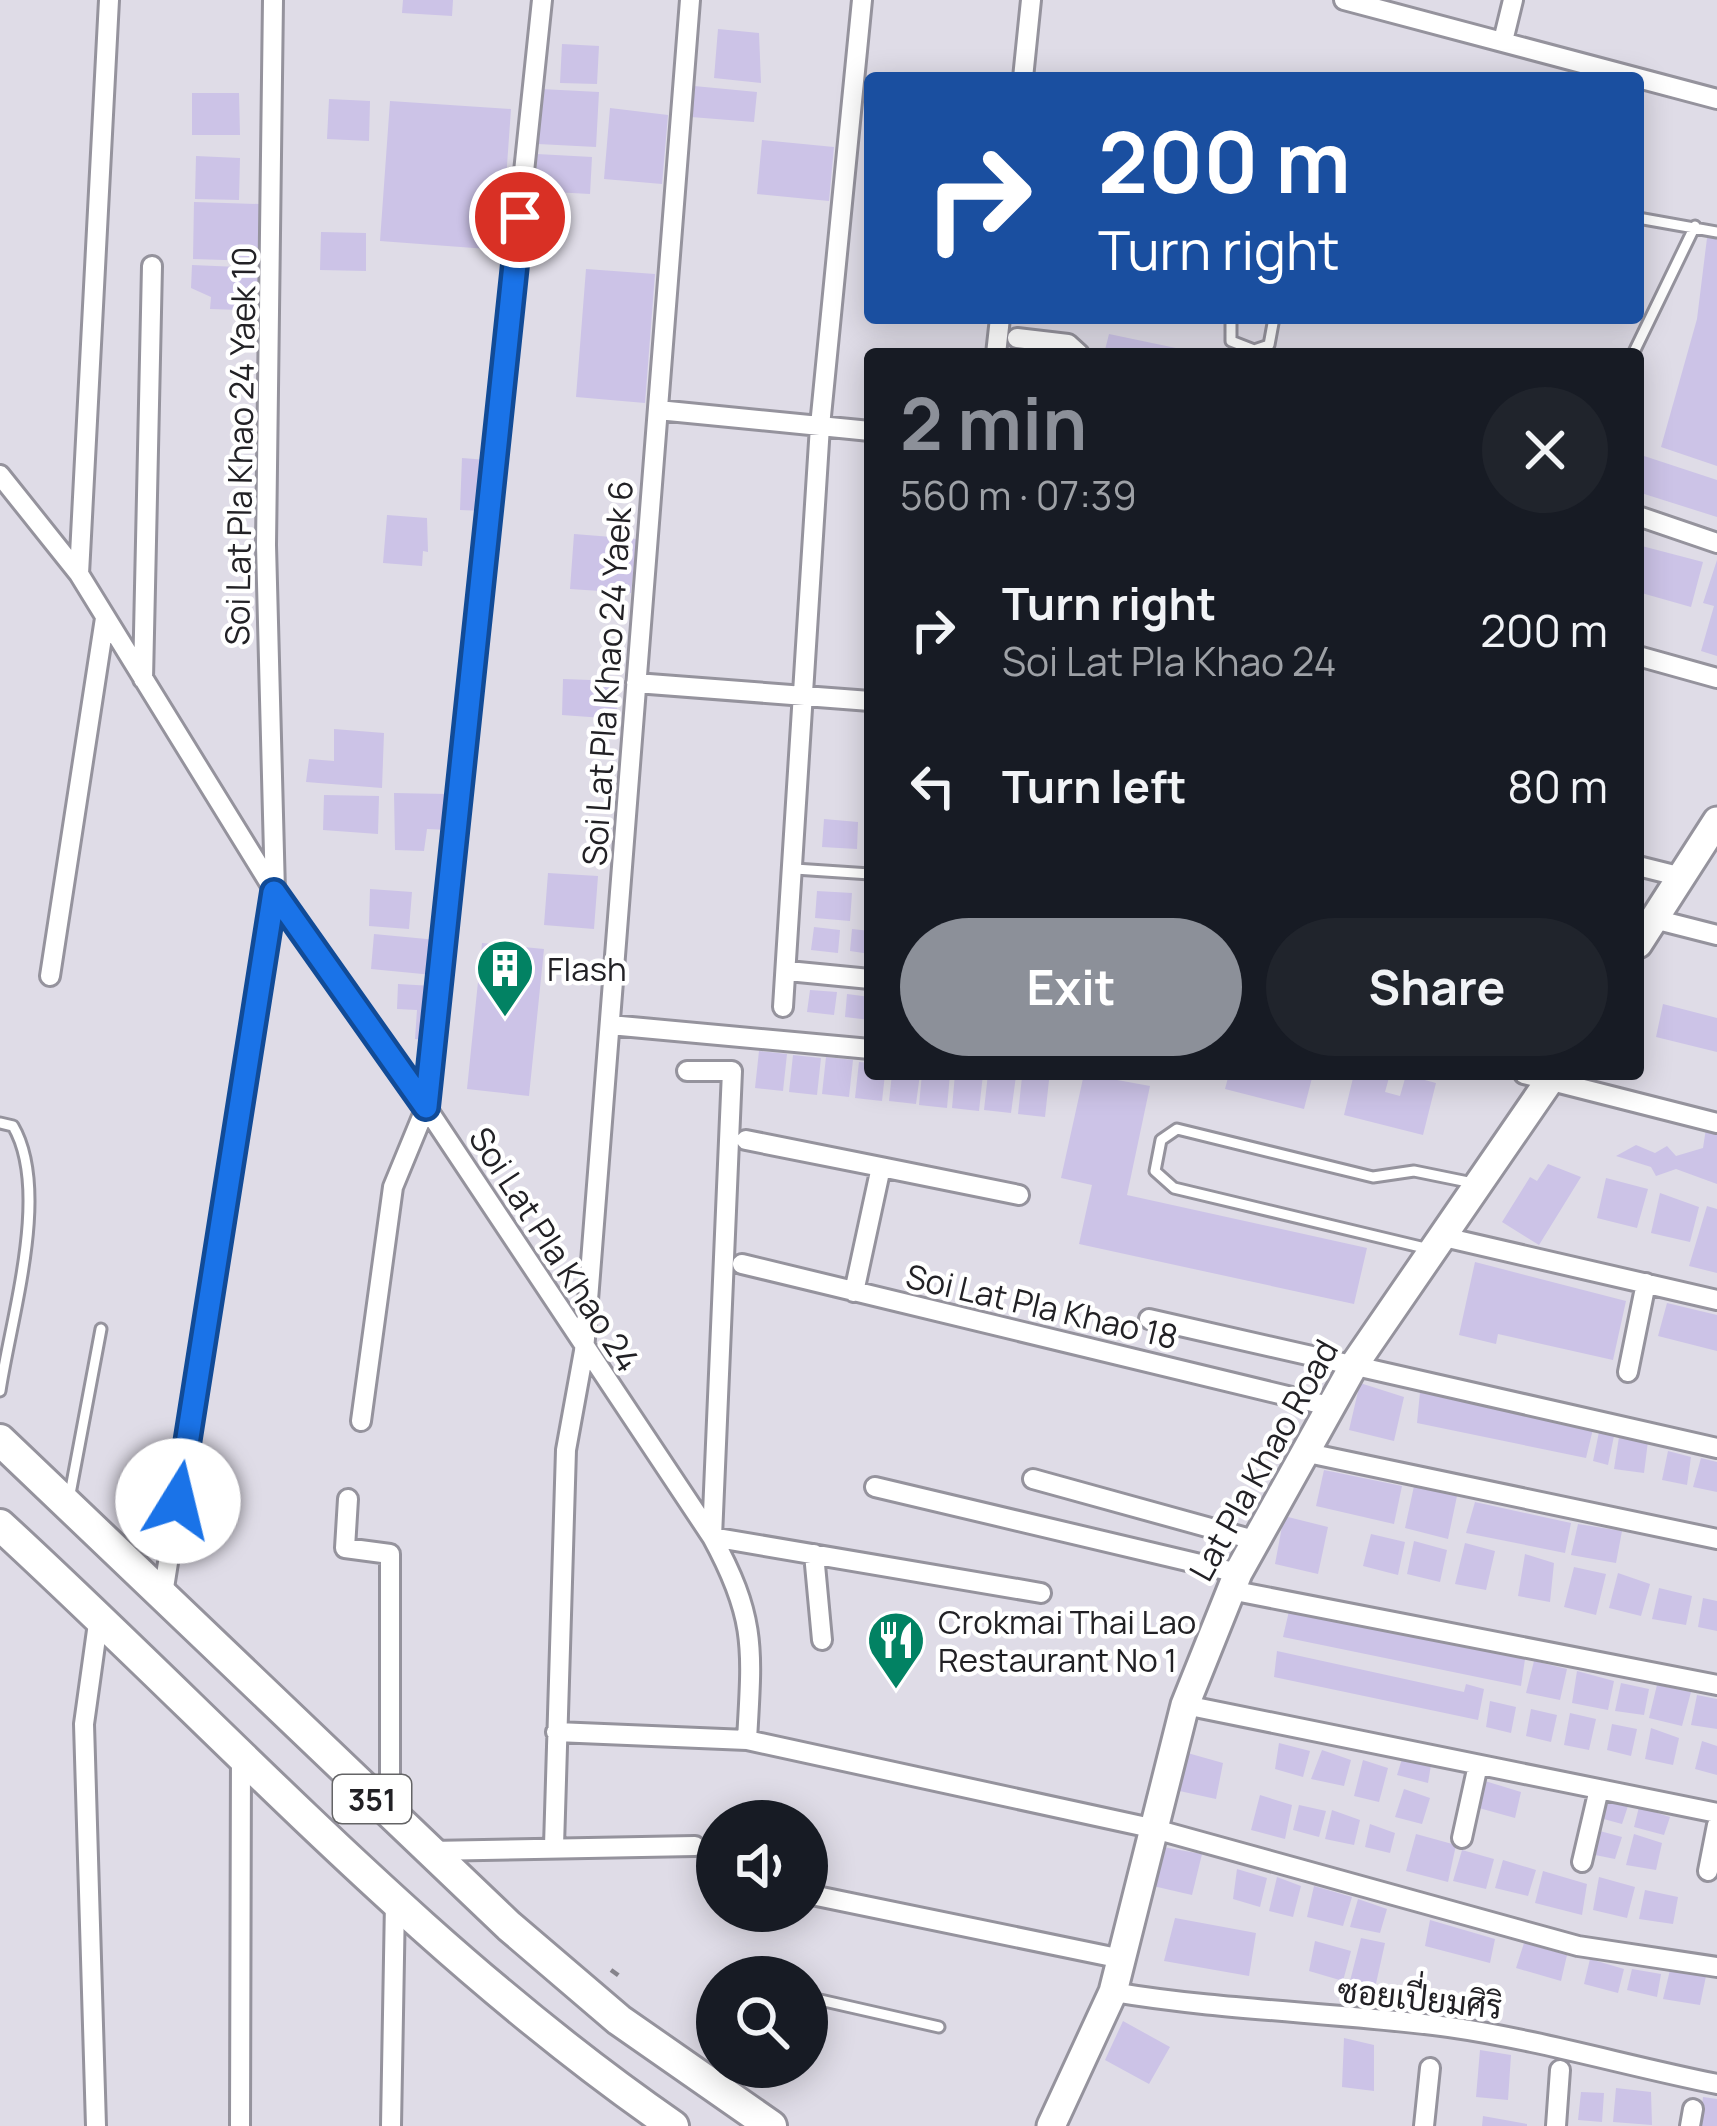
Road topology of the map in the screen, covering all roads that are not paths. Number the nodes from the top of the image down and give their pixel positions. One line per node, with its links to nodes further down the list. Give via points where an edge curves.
1 (109, 0): 32 (street)
2 (273, 0): 45 (street, Soi Lat Pla Khao 24 Yaek 10, via 266,545)
3 (542, 0): 58 (street)
4 (690, 0): 26 (street, Soi Lat Pla Khao 24 Yaek 6)
5 (862, 0): 27 (street)
6 (1031, 0): 11 (street)
7 (1344, 0): 9 (street)
8 (1513, 0): 10 (street)
9 (1423, 10): 10 (street)
10 (1503, 41): 12 (street)
11 (1024, 72)
12 (1617, 72)
13 (1644, 79): 14 (street)
14 (1717, 99)
15 (1644, 219): 16 (lane)
16 (1695, 226): 17 (lane); 25 (lane)
17 (1717, 232)
18 (152, 266): 36 (street)
19 (1231, 324): 23 (lane, via 1231,341)
20 (1273, 324): 24 (lane, via 1269,344)
21 (1017, 338): 22 (street)
22 (1072, 348)
23 (1249, 348)
24 (1259, 348)
25 (1636, 348)
26 (658, 410): 27 (street); 37 (street, Soi Lat Pla Khao 24 Yaek 6)
27 (820, 426): 28 (street); 38 (street)
28 (864, 430)
29 (0, 475): 32 (street, Soi Lat Pla Khao 24)
30 (1644, 518): 31 (street)
31 (1717, 543)
32 (79, 574): 33 (street, Soi Lat Pla Khao 24)
33 (105, 618): 36 (street, Soi Lat Pla Khao 24); 50 (street)
34 (1644, 658): 35 (street)
35 (1717, 678)
36 (143, 679): 45 (street, Soi Lat Pla Khao 24)
37 (636, 683): 38 (street); 53 (street, Soi Lat Pla Khao 24 Yaek 6)
38 (805, 696): 39 (street); 42 (street)
39 (864, 701)
40 (1717, 821): 44 (main road)
41 (1644, 868): 44 (street)
42 (795, 869): 43 (lane); 49 (street)
43 (864, 874)
44 (1682, 877): 46 (main road)
45 (274, 892): 58 (street, Soi Lat Pla Khao 24); 92 (street, Soi Lat Pla Khao 24 Yaek 10)
46 (1654, 919): 47 (main road); 48 (street)
47 (1644, 935)
48 (1717, 935)
49 (788, 971): 51 (street); 52 (street)
50 (50, 976)
51 (864, 979)
52 (783, 1007)
53 (610, 1025): 54 (street); 72 (street, Soi Lat Pla Khao 24 Yaek 6)
54 (864, 1048)
55 (687, 1071): 86 (street, via 732,1071)
56 (1541, 1080): 63 (main road, Lat Pla Khao Road)
57 (1558, 1080): 60 (street)
58 (426, 1107): 72 (street, Soi Lat Pla Khao 24); 77 (street, via 393,1187)
59 (0, 1123): 75 (lane, via 22,1141 31,1196)
60 (1717, 1123)
61 (746, 1140): 62 (street)
62 (881, 1167): 64 (street); 68 (street)
63 (1480, 1185): 65 (main road, Lat Pla Khao Road); 65 (lane, via 1414,1171 1373,1177 1177,1129 1161,1140 1155,1171 1174,1188)
64 (1019, 1195)
65 (1439, 1244): 67 (street); 73 (main road, Lat Pla Khao Road)
66 (742, 1264): 68 (street, Soi Lat Pla Khao 18)
67 (1646, 1283): 69 (street); 74 (street)
68 (854, 1292): 76 (street, Soi Lat Pla Khao 18)
69 (1717, 1300)
70 (1149, 1319): 73 (street)
71 (101, 1329): 84 (lane)
72 (584, 1351): 86 (street, Soi Lat Pla Khao 24); 97 (street, Soi Lat Pla Khao 24 Yaek 6, via 566,1450)
73 (1354, 1365): 76 (main road, Lat Pla Khao Road); 79 (street)
74 (1628, 1372)
75 (0, 1390)
76 (1329, 1406): 80 (main road, Lat Pla Khao Road)
77 (361, 1421)
78 (0, 1440): 84 (main road, 351)
79 (1717, 1448)
80 (1303, 1452): 87 (street); 88 (main road, Lat Pla Khao Road)
81 (1034, 1479): 88 (street)
82 (875, 1486): 90 (street)
83 (348, 1499): 103 (street, via 345,1548 390,1554)
84 (68, 1505): 92 (main road, 351)
85 (0, 1525): 93 (main road, 351)
86 (712, 1537): 89 (street); 98 (street, Soi Lat Pla Khao 24, via 752,1637)
87 (1717, 1539)
88 (1254, 1540): 90 (main road, Lat Pla Khao Road)
89 (814, 1554): 91 (street); 94 (street)
90 (1234, 1581): 95 (street); 96 (main road, Lat Pla Khao Road)
91 (1041, 1593)
92 (163, 1594): 103 (main road, 351)
93 (99, 1616): 99 (main road, 351); 125 (street, via 84,1724)
94 (822, 1640)
95 (1717, 1685)
96 (1185, 1705): 100 (street); 105 (main road, Lat Pla Khao Road)
97 (556, 1732): 98 (street); 107 (street, Soi Lat Pla Khao 24 Yaek 6)
98 (748, 1740): 105 (street)
99 (242, 1751): 113 (main road, 351); 126 (street)
100 (1478, 1765): 101 (street); 106 (street)
101 (1598, 1789): 102 (street); 110 (street)
102 (1717, 1813)
103 (390, 1816): 109 (main road, 351)
104 (1717, 1825): 111 (street)
105 (1151, 1828): 114 (main road, Lat Pla Khao Road); 115 (street, via 1578,1946)
106 (1462, 1838)
107 (554, 1846): 108 (street); 109 (street)
108 (694, 1846)
109 (427, 1852): 119 (main road, 351, via 620,2020)
110 (1582, 1862)
111 (1708, 1871)
112 (828, 1898): 114 (street)
113 (395, 1903): 127 (street); 128 (main road, 351)
114 (1122, 1959): 116 (main road, Lat Pla Khao Road)
115 (1717, 1967)
116 (1113, 1992): 122 (street, ซอยเปี่ยมศิริ, via 1446,2027 1587,2050); 124 (main road, Lat Pla Khao Road)
117 (828, 2002): 118 (lane)
118 (939, 2026)
119 (696, 2065)
120 (1430, 2068): 130 (street)
121 (1561, 2070): 131 (street)
122 (1717, 2084)
123 (727, 2088): 129 (main road, 351)
124 (1052, 2124)
125 (96, 2126)
126 (240, 2126)
127 (391, 2126)
128 (673, 2126)
129 (771, 2126)
130 (1424, 2126)
131 (1556, 2126)

